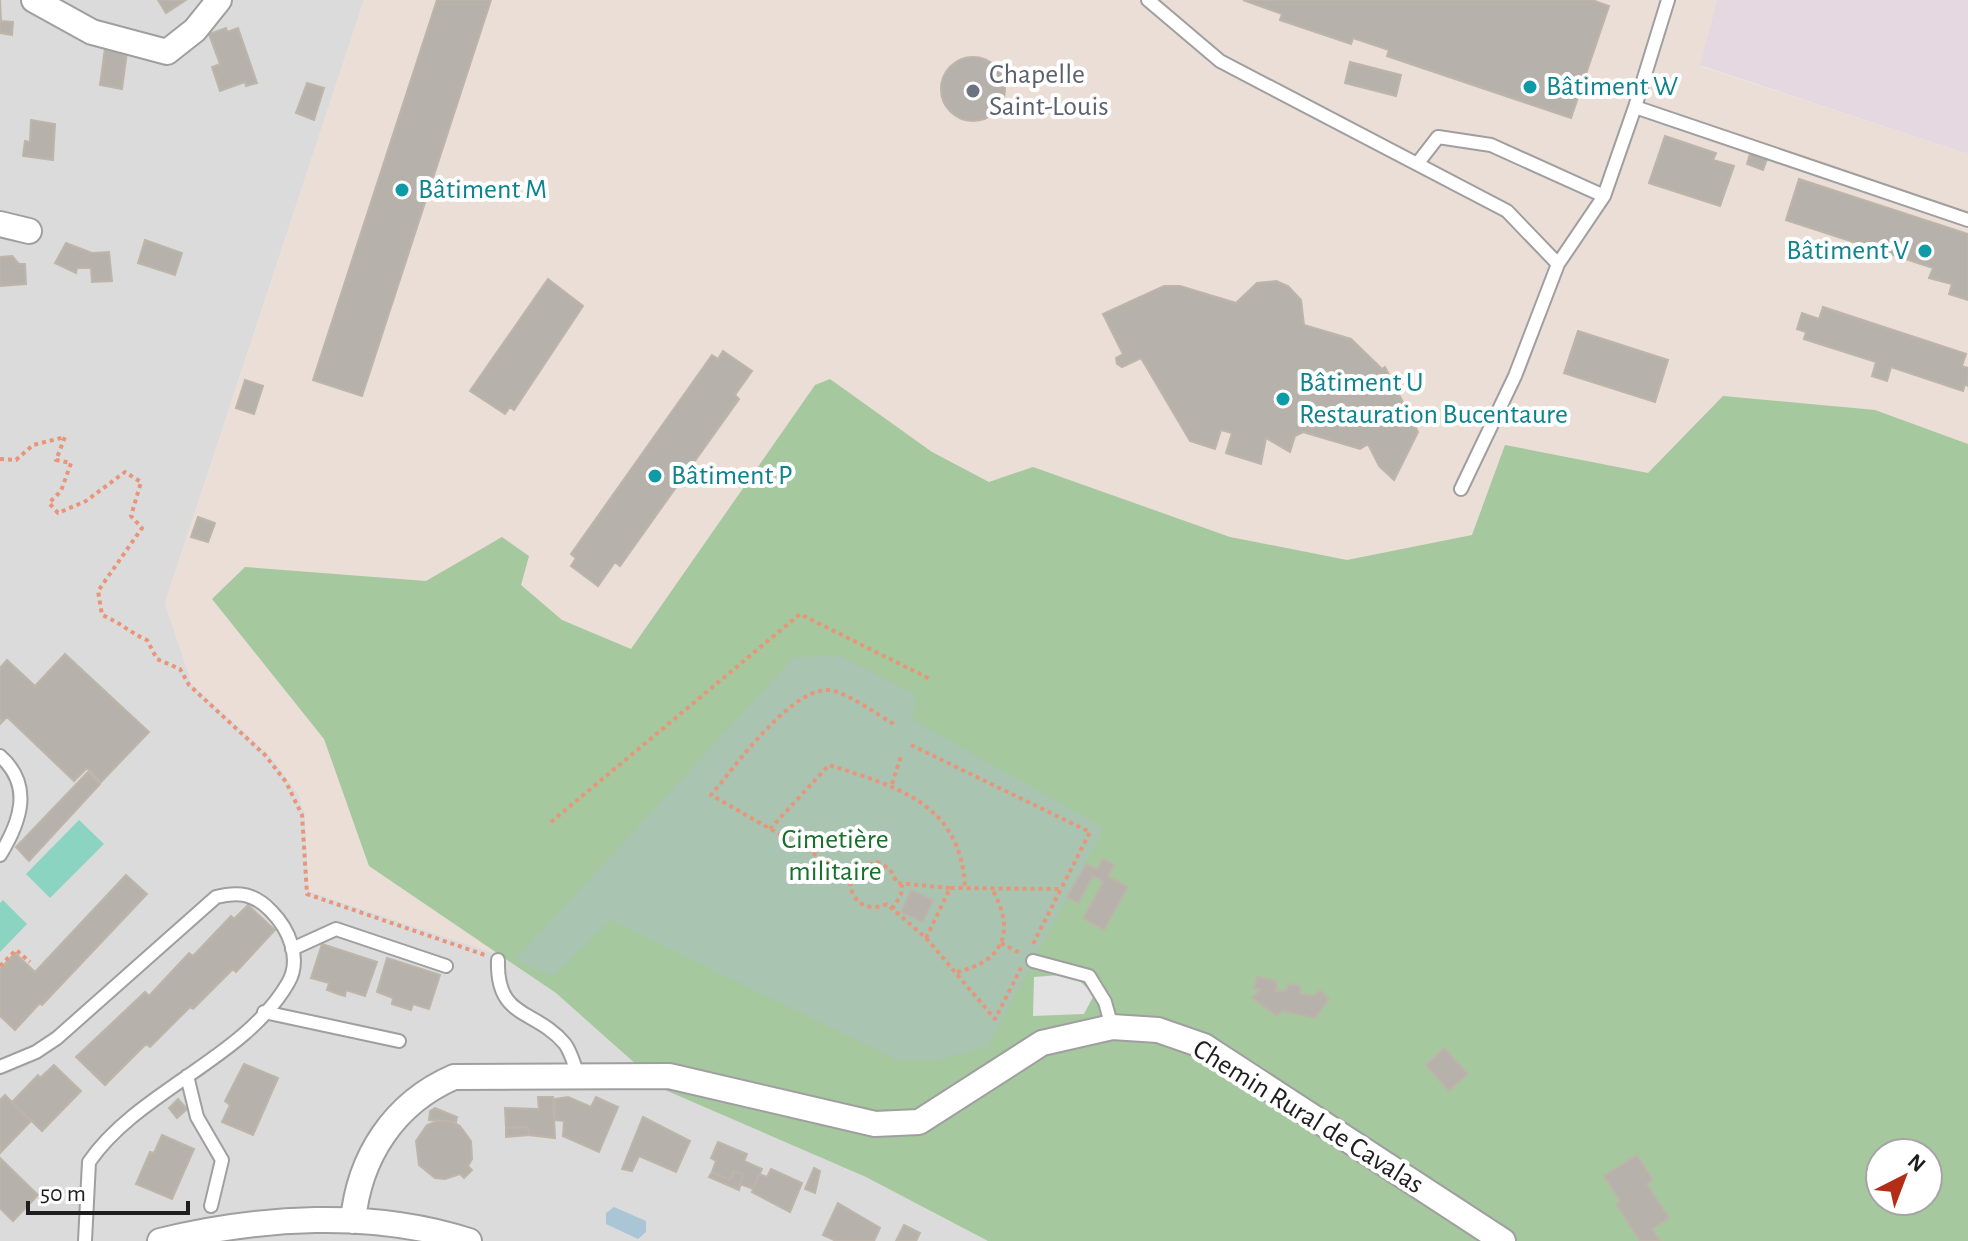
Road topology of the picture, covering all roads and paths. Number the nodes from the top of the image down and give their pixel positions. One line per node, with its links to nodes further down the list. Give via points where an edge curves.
1 (34, 0): 6 (street, via 92,32 167,52)
2 (210, 0): 6 (street)
3 (219, 0): 6 (street)
4 (1148, 0): 8 (lane, via 1220,61)
5 (1668, 0): 7 (lane)
6 (195, 30)
7 (1635, 107): 9 (lane); 10 (lane)
8 (1417, 164): 9 (lane, via 1438,137 1491,145); 13 (lane, via 1507,211)
9 (1604, 196): 13 (lane)
10 (1968, 220)
11 (0, 224): 12 (street)
12 (29, 231)
13 (1558, 264): 15 (lane, via 1515,376)
14 (0, 459): 34 (path, via 16,460 33,445 65,437 56,460 71,463 61,491 49,503 58,513 86,501 125,472 141,482 131,516 142,528 98,591 102,615 123,623 131,634 147,640 157,659 180,669 189,685 265,755 286,782 302,815 307,894)
15 (1461, 489)
16 (932, 680): 22 (path, via 800,614)
17 (894, 724): 23 (path, via 833,691 814,692 790,705 711,795)
18 (911, 745): 30 (path, via 1090,832)
19 (0, 756): 24 (lane, via 16,773 23,796)
20 (901, 756): 21 (path)
21 (892, 785): 23 (path, via 829,765); 28 (path, via 915,797 955,840 964,863)
22 (551, 822)
23 (770, 829): 25 (path)
24 (0, 855)
25 (852, 876): 26 (path, via 862,864 877,862); 31 (path, via 856,900 871,908 887,904)
26 (902, 884): 27 (path); 31 (path)
27 (950, 888): 28 (path); 32 (path)
28 (965, 889): 29 (path)
29 (992, 889): 30 (path); 39 (path, via 1006,925 1001,943 989,960)
30 (1061, 889): 39 (path, via 995,1019)
31 (892, 909): 32 (path)
32 (926, 938): 39 (path)
33 (292, 949): 38 (lane, via 336,929); 40 (lane, via 288,983); 43 (lane, via 282,923 258,899 245,894 216,897 57,1038)
34 (498, 960): 44 (lane, via 497,983 505,1000 565,1045)
35 (1033, 961): 41 (lane, via 1089,976)
36 (30, 962): 37 (path, via 16,950)
37 (0, 966)
38 (446, 966)
39 (956, 973)
40 (264, 1012): 42 (lane); 45 (lane)
41 (1112, 1027): 44 (street, Chemin Rural de Cavalas, via 1042,1043 919,1122 875,1124 669,1076); 52 (street, Chemin Rural de Cavalas, via 1158,1030 1204,1046)
42 (399, 1041)
43 (0, 1067)
44 (578, 1074): 47 (street, Chemin Rural de Cavalas, via 454,1077 424,1090 402,1110 374,1150)
45 (187, 1076): 46 (lane, via 198,1121 222,1160); 49 (lane, via 89,1162)
46 (211, 1206)
47 (353, 1221): 48 (street); 50 (street, via 256,1226)
48 (396, 1232): 51 (street)
49 (85, 1241)
50 (160, 1241)
51 (469, 1241)
52 (1503, 1241)

